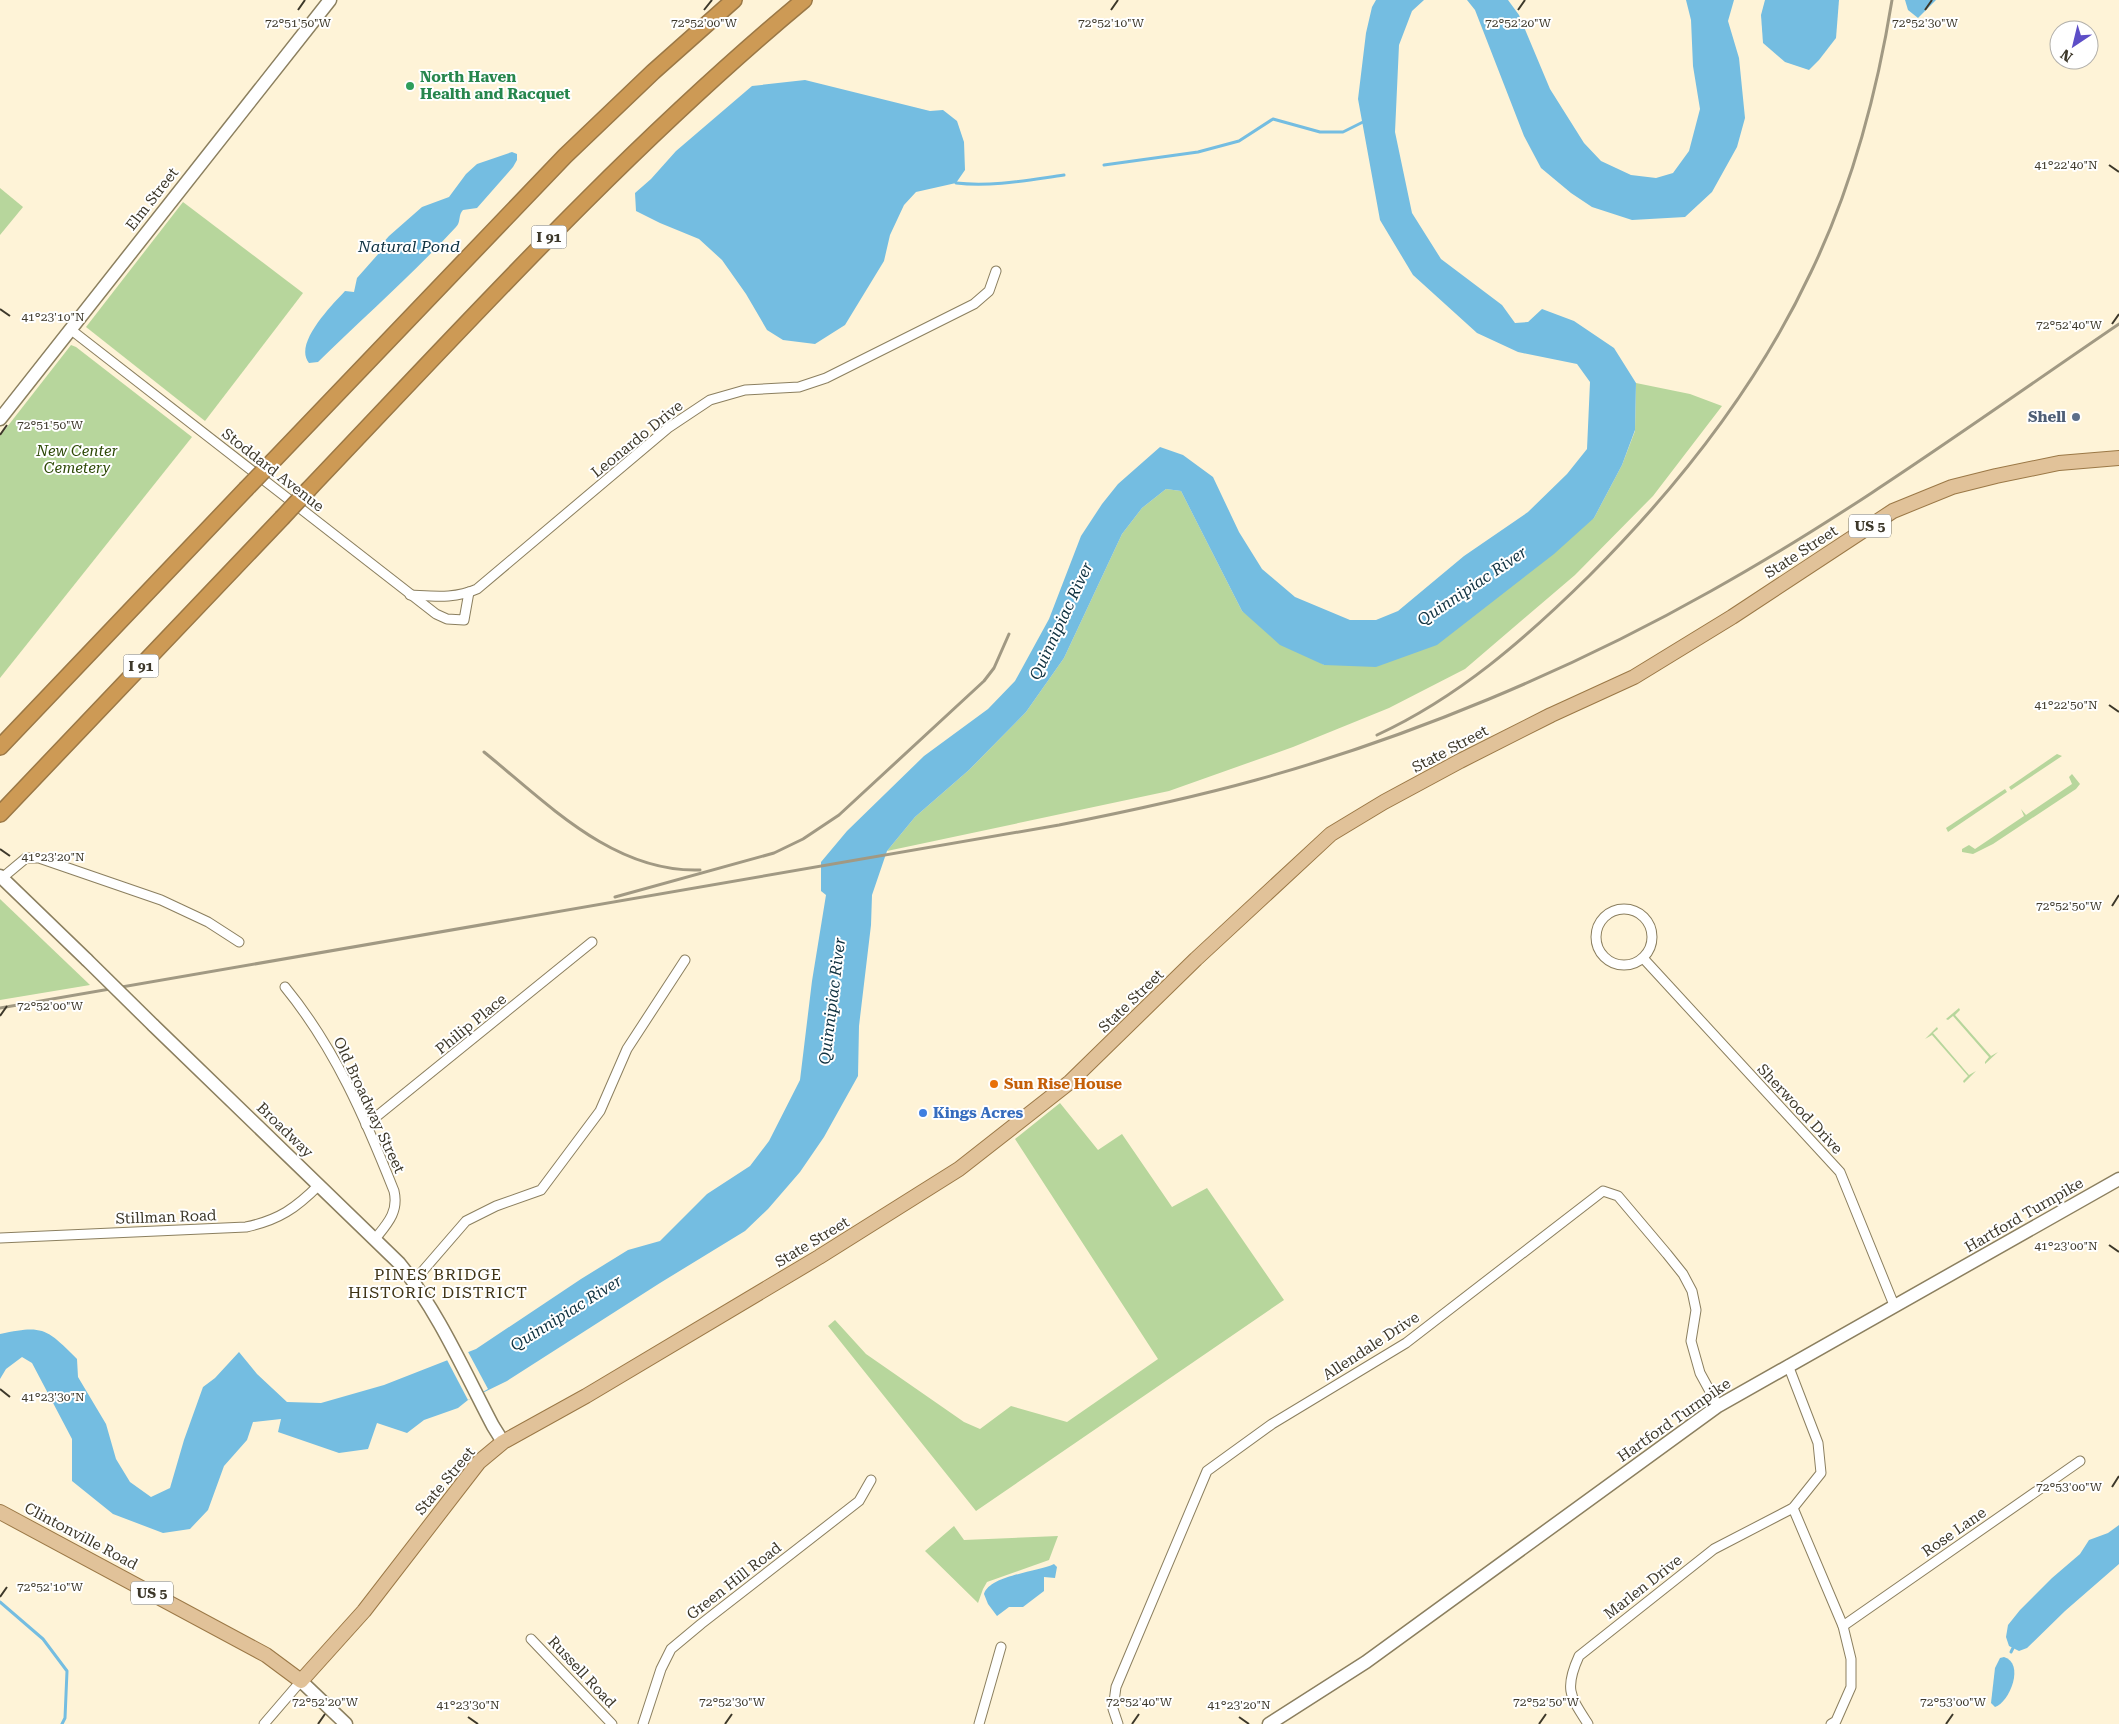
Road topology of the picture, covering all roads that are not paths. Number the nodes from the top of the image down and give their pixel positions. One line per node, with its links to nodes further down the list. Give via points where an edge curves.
1 (330, 0): 5 (main road, Elm Street)
2 (734, 0): 10 (highway, bridge, via 559,162)
3 (804, 0): 11 (highway, I 91, bridge, via 703,87 551,235)
4 (996, 271): 8 (street, Leonardo Drive, via 989,291 974,304 826,378 799,387 745,390 710,400 668,428 487,582)
5 (70, 329): 6 (main road, Elm Street); 9 (street, Stoddard Avenue)
6 (0, 419)
7 (2119, 458): 27 (main road, State Street / US 5, via 2077,461 1996,476 1952,488 1893,511 1634,677 1460,761 1331,834 1070,1082 959,1169 819,1258)
8 (469, 592): 9 (street, Leonardo Drive, via 447,597); 9 (street, Stoddard Avenue, via 464,620 441,617)
9 (410, 594)
10 (0, 747)
11 (0, 814)
12 (1, 877): 13 (street, via 22,861 30,857 39,858 168,903 208,922); 20 (main road, Broadway, bridge)
13 (239, 942)
14 (592, 942): 18 (street, Philip Place)
15 (1643, 958): 15 (street, via 1649,950 1652,931 1642,914 1624,908 1605,915 1596,930 1603,956 1627,965); 24 (street, Sherwood Drive, via 1840,1172)
16 (685, 960): 23 (street, via 627,1049 600,1111 541,1190 466,1221)
17 (285, 987): 18 (street, Old Broadway Street, via 328,1047)
18 (366, 1125): 22 (street, Old Broadway Street, via 396,1204 390,1221)
19 (2119, 1179): 24 (main road, Hartford Turnpike)
20 (319, 1185): 21 (street, Stillman Road, via 287,1213 265,1223); 22 (main road, Broadway)
21 (0, 1238)
22 (375, 1239): 23 (main road, Broadway)
23 (412, 1280): 27 (main road, Broadway)
24 (1894, 1305): 25 (main road, Hartford Turnpike)
25 (1788, 1365): 26 (main road, Hartford Turnpike); 30 (street, Marlen Drive, via 1818,1444 1821,1472)
26 (1718, 1406): 41 (street, Allendale Drive, via 1700,1374 1691,1341 1696,1310 1692,1291 1678,1267 1618,1196 1603,1191 1406,1343 1272,1424 1207,1471 1116,1687 1113,1708); 42 (main road, Hartford Turnpike, via 1366,1662)
27 (503, 1442): 35 (main road, State Street / US 5, via 474,1469 364,1611)
28 (2080, 1461): 32 (street, Rose Lane)
29 (871, 1480): 39 (street, Green Hill Road, via 859,1501 671,1649)
30 (1793, 1508): 32 (street); 43 (street, Marlen Drive, via 1714,1549 1578,1656 1569,1690)
31 (0, 1512): 35 (main road, Clintonville Road / US 5, via 266,1655)
32 (1843, 1626): 44 (street, via 1852,1660 1851,1687 1836,1721)
33 (531, 1639): 38 (street, Russell Road)
34 (1001, 1647): 40 (street)
35 (301, 1681): 36 (street, State Street); 37 (main road)
36 (264, 1724)
37 (346, 1724)
38 (612, 1724)
39 (643, 1724)
40 (979, 1724)
41 (1118, 1724)
42 (1270, 1724)
43 (1588, 1724)
44 (1831, 1724)

